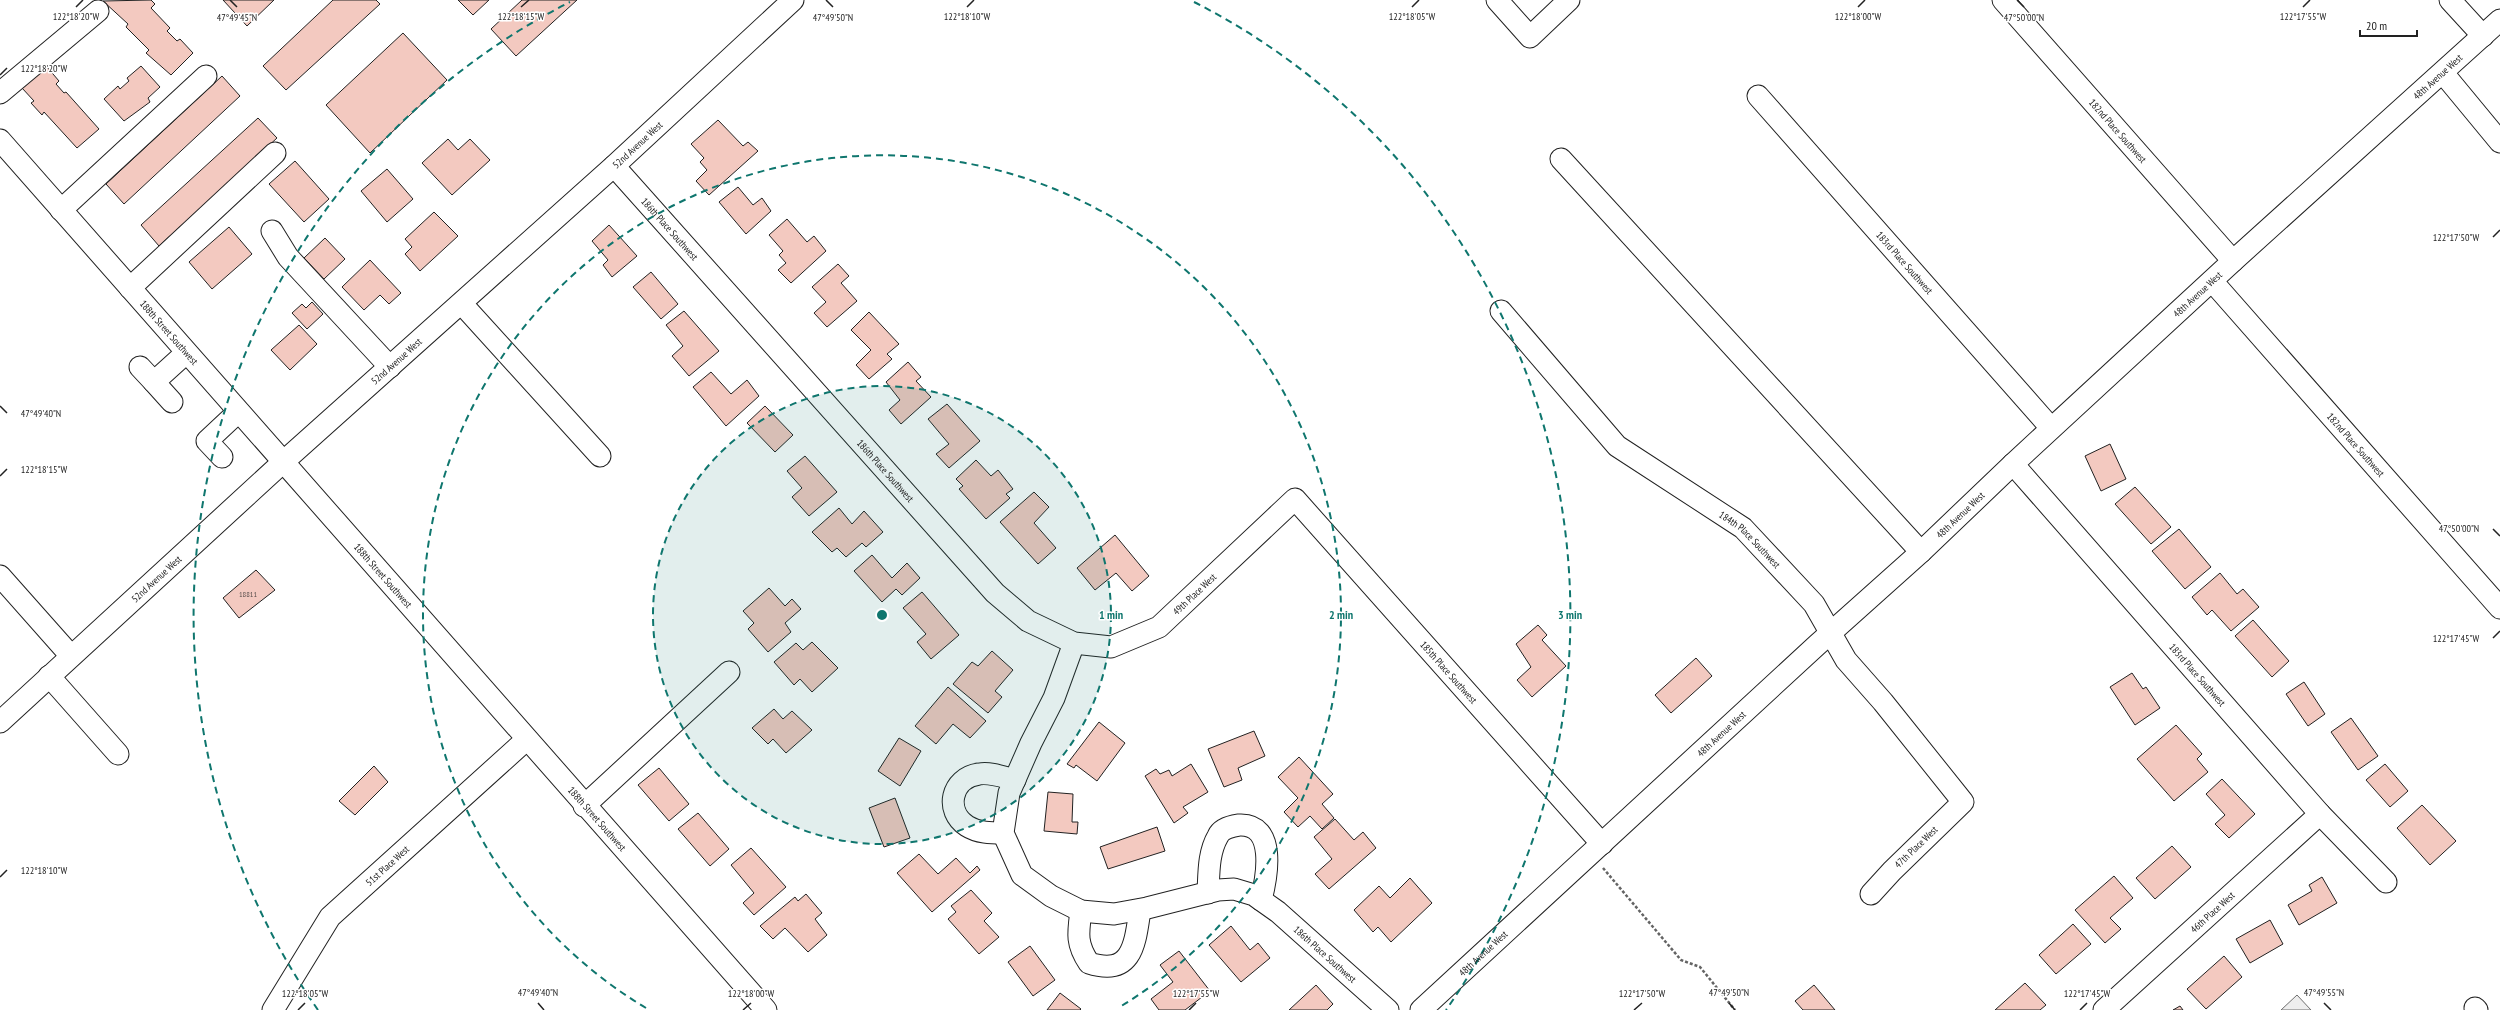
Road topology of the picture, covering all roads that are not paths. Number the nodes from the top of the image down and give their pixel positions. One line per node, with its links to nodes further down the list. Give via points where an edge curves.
1 (793, 0): 17 (street, 52nd Avenue West)
2 (1497, 0): 3 (street, via 1530,38)
3 (1569, 0)
4 (2003, 0): 20 (street, 182nd Place Southwest)
5 (2450, 0): 8 (street)
6 (98, 11): 11 (street)
7 (2500, 20): 8 (street, 48th Avenue West)
8 (2483, 36): 9 (street, 48th Avenue West)
9 (2443, 73): 14 (street); 20 (street, 48th Avenue West)
10 (206, 76): 18 (street)
11 (0, 94)
12 (1758, 96): 31 (street, 183rd Place Southwest)
13 (0, 140): 18 (street, 188th Street Southwest)
14 (2500, 142)
15 (275, 153): 22 (street)
16 (1561, 159): 37 (street)
17 (614, 166): 23 (street, 52nd Avenue West); 41 (street, 186th Place Southwest, via 995,593 1028,621)
18 (61, 210): 22 (street, 188th Street Southwest)
19 (272, 231): 27 (street, via 288,257)
20 (2233, 261): 21 (street, 48th Avenue West)
21 (2212, 281): 31 (street, 48th Avenue West); 39 (street, 182nd Place Southwest)
22 (130, 288): 25 (street, 188th Street Southwest)
23 (462, 304): 27 (street, 52nd Avenue West); 32 (street)
24 (1501, 311): 40 (street, 184th Place Southwest, via 1617,446 1743,528 1814,604)
25 (186, 353): 28 (street); 30 (street, 188th Street Southwest)
26 (140, 367): 28 (street)
27 (390, 367): 34 (street, 52nd Avenue West)
28 (154, 382): 29 (street)
29 (172, 402)
30 (238, 412): 33 (street, via 201,435); 34 (street, 188th Street Southwest)
31 (2051, 428): 35 (street, 48th Avenue West)
32 (600, 456)
33 (222, 457)
34 (282, 463): 42 (street, 52nd Avenue West); 46 (street, 188th Street Southwest)
35 (2013, 464): 37 (street, 48th Avenue West); 51 (street, 183rd Place Southwest)
36 (1295, 499): 41 (street, 49th Place West, via 1159,627 1111,647); 53 (street, 185th Place Southwest)
37 (1921, 552): 40 (street, 48th Avenue West)
38 (0, 576): 42 (street)
39 (2500, 608)
40 (1831, 632): 49 (street, 184th Place Southwest, via 1846,660); 53 (street, 48th Avenue West)
41 (1074, 642): 48 (street, via 1054,698)
42 (71, 656): 44 (street, 52nd Avenue West)
43 (728, 672): 50 (street)
44 (49, 676): 45 (street, 52nd Avenue West); 47 (street)
45 (0, 722)
46 (526, 740): 50 (street, 188th Street Southwest); 60 (street, 51st Place West, via 330,917)
47 (118, 754)
48 (1015, 780): 52 (street, via 1009,793); 52 (street, via 992,774 978,774 965,779 955,787 953,801 957,815 966,826 983,833)
49 (1963, 802): 56 (street, 47th Place West)
50 (584, 806): 61 (street, 188th Street Southwest)
51 (2320, 814): 54 (street, 183rd Place Southwest); 64 (street, 46th Place West)
52 (1003, 833): 59 (street, 186th Place Southwest, via 1022,875 1051,896)
53 (1596, 850): 63 (street, 48th Avenue West)
54 (2386, 882)
55 (1208, 893): 57 (street, 186th Place Southwest, via 1234,889); 57 (street, via 1211,851 1218,834 1231,826 1246,825 1260,834 1267,850 1267,875); 58 (street, 186th Place Southwest)
56 (1871, 894)
57 (1261, 900): 62 (street, 186th Place Southwest, via 1278,912)
58 (1140, 910): 59 (street, 186th Place Southwest, via 1114,914); 59 (street, via 1135,944 1123,963 1105,969 1089,964 1080,949 1078,931)
59 (1082, 911)
60 (273, 1010)
61 (766, 1010)
62 (1388, 1010)
63 (1421, 1010)
64 (2104, 1010)

